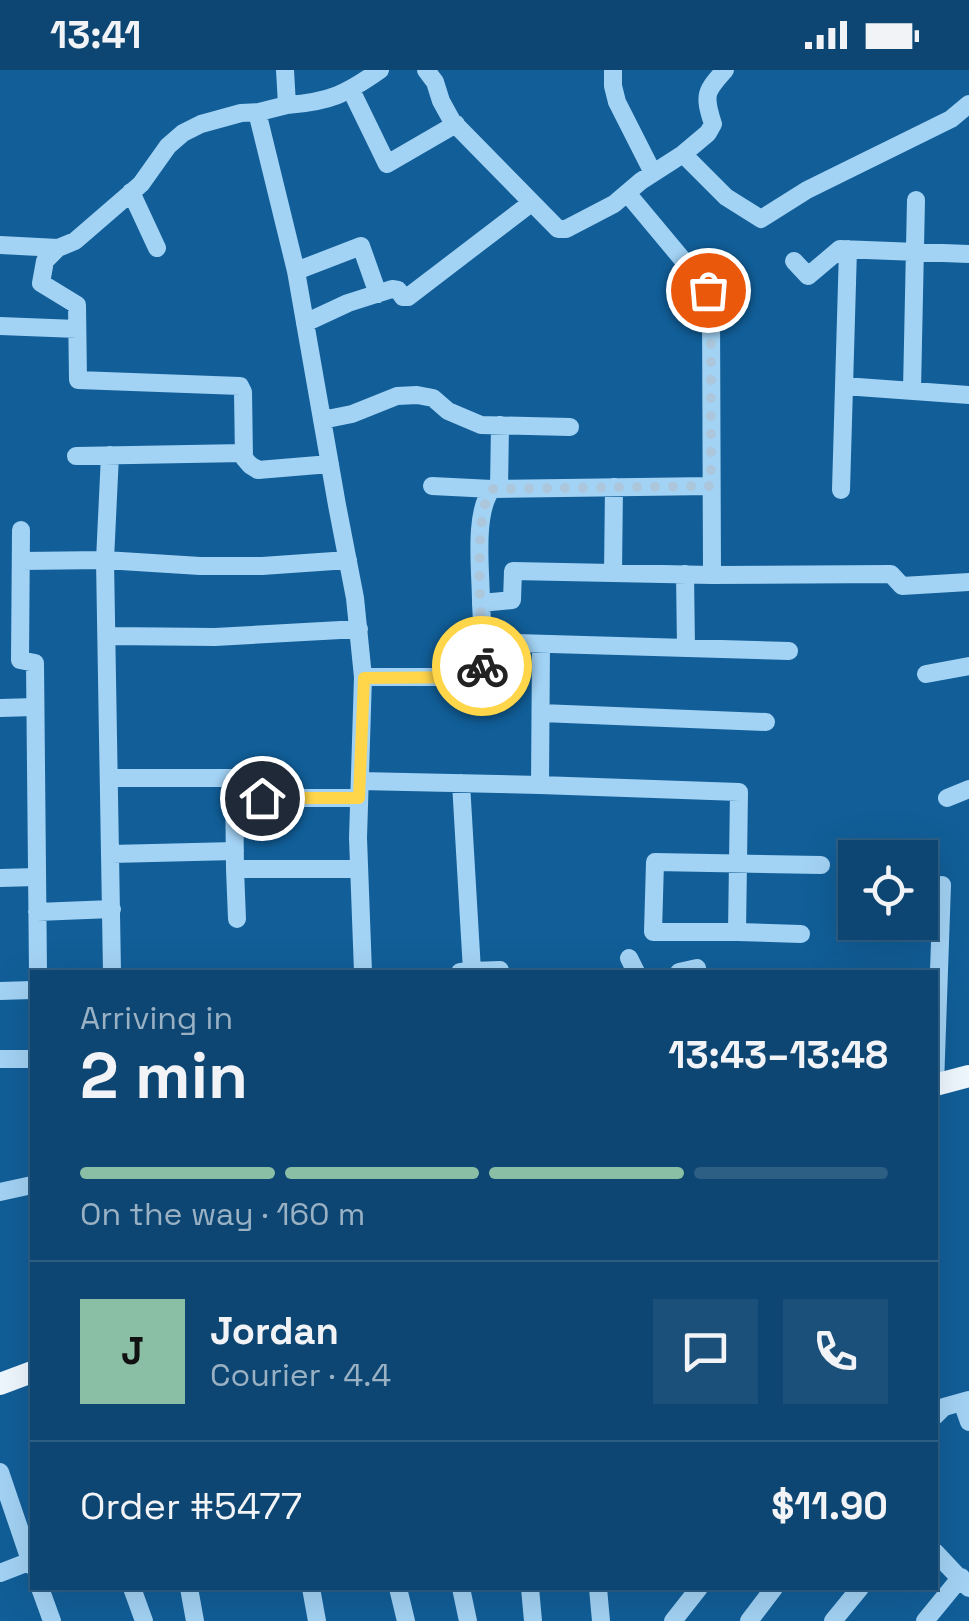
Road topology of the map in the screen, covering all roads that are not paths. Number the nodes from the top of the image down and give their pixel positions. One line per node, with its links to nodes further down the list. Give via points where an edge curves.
1 (285, 70): 8 (street)
2 (380, 70): 6 (street)
3 (426, 70): 10 (street)
4 (613, 70): 12 (street, via 618,102)
5 (726, 70): 11 (street, via 708,92 713,124)
6 (350, 90): 8 (street); 10 (street, via 387,164)
7 (969, 104): 11 (street, via 760,219)
8 (287, 105): 9 (street)
9 (259, 112): 13 (street, via 182,133); 24 (street)
10 (456, 124): 16 (street)
11 (683, 154): 12 (street)
12 (653, 173): 14 (street)
13 (132, 192): 18 (street); 19 (street)
14 (627, 193): 16 (street, via 566,229); 40 (street, via 708,290)
15 (916, 200): 21 (street)
16 (531, 204): 25 (street, via 408,297 392,288)
17 (0, 245): 18 (street)
18 (58, 248): 28 (street, via 45,261 41,283 77,305)
19 (157, 248)
20 (848, 250): 21 (street); 23 (street, via 840,249 808,276); 29 (street)
21 (915, 252): 22 (street); 30 (street)
22 (969, 254)
23 (794, 262)
24 (296, 271): 25 (street, via 361,246); 26 (street)
25 (378, 294): 26 (street)
26 (305, 324): 32 (street)
27 (0, 326): 28 (street)
28 (78, 329): 35 (street, via 78,380 240,386)
29 (844, 386): 30 (street); 43 (street)
30 (912, 390): 31 (street)
31 (969, 395)
32 (322, 420): 33 (street, via 417,394 468,420); 38 (street)
33 (500, 425): 34 (street); 42 (street)
34 (570, 427)
35 (244, 453): 36 (street); 38 (street, via 258,470)
36 (110, 455): 37 (street); 45 (street)
37 (76, 456)
38 (330, 464): 46 (street)
39 (432, 486): 42 (street)
40 (711, 486): 41 (street); 50 (street)
41 (614, 487): 42 (street); 48 (street)
42 (495, 489): 52 (street, via 484,498)
43 (841, 490)
44 (21, 530): 47 (street)
45 (105, 560): 46 (street, via 200,566); 47 (street); 54 (street)
46 (348, 560): 53 (street)
47 (20, 561): 62 (street, via 20,660 35,663)
48 (613, 573): 49 (street); 52 (street, via 514,570 512,600)
49 (685, 574): 50 (street); 57 (street)
50 (712, 575): 51 (street, via 890,574 902,586)
51 (969, 582)
52 (481, 602): 55 (street)
53 (358, 629): 54 (street); 61 (street)
54 (107, 636): 66 (street)
55 (483, 642): 56 (street); 61 (street, via 482,677)
56 (542, 644): 57 (street); 64 (street)
57 (686, 648): 58 (street)
58 (789, 651)
59 (968, 670): 60 (street)
60 (926, 674)
61 (364, 678): 70 (street)
62 (35, 706): 63 (street); 79 (street)
63 (0, 708)
64 (541, 713): 65 (street); 68 (street)
65 (766, 722)
66 (110, 778): 73 (street); 74 (street, via 234,778)
67 (461, 783): 68 (street); 70 (street); 89 (street)
68 (540, 784): 75 (street, via 739,792)
69 (969, 789): 72 (street)
70 (360, 790): 71 (street); 77 (street)
71 (262, 798)
72 (947, 798)
73 (111, 854): 74 (street); 81 (street)
74 (235, 860): 77 (street); 83 (street)
75 (738, 863): 76 (street); 84 (street); 84 (street, via 654,862 652,932)
76 (821, 865)
77 (359, 868): 88 (street)
78 (0, 878): 79 (street)
79 (37, 878): 82 (street)
80 (942, 885): 92 (street)
81 (112, 909): 82 (street); 87 (street)
82 (37, 912): 86 (street)
83 (237, 919)
84 (737, 932): 85 (street)
85 (800, 934)
86 (38, 970)
87 (112, 970)
88 (363, 970)
89 (466, 970)
90 (30, 990): 91 (street)
91 (0, 991)
92 (938, 999)
93 (0, 1059): 94 (street)
94 (30, 1059)
95 (969, 1076): 96 (main road)
96 (938, 1084)
97 (30, 1185): 98 (street)
98 (0, 1192)
99 (30, 1373): 100 (main road)
100 (0, 1384)
101 (966, 1401): 102 (street); 103 (street)
102 (938, 1411)
103 (969, 1422)
104 (0, 1472): 106 (street)
105 (938, 1555): 109 (street)
106 (30, 1557)
107 (30, 1564): 108 (street)
108 (0, 1572)
109 (965, 1582): 132 (street)
110 (41, 1590): 121 (street)
111 (133, 1590): 122 (street)
112 (189, 1590): 123 (street)
113 (311, 1590): 124 (street)
114 (398, 1590): 125 (street)
115 (461, 1590): 126 (street)
116 (530, 1590): 127 (street)
117 (598, 1590): 128 (street)
118 (698, 1590): 129 (street)
119 (773, 1590): 130 (street)
120 (858, 1590): 131 (street)
121 (52, 1621)
122 (144, 1621)
123 (196, 1621)
124 (317, 1621)
125 (406, 1621)
126 (468, 1621)
127 (533, 1621)
128 (601, 1621)
129 (673, 1621)
130 (750, 1621)
131 (833, 1621)
132 (925, 1621)

